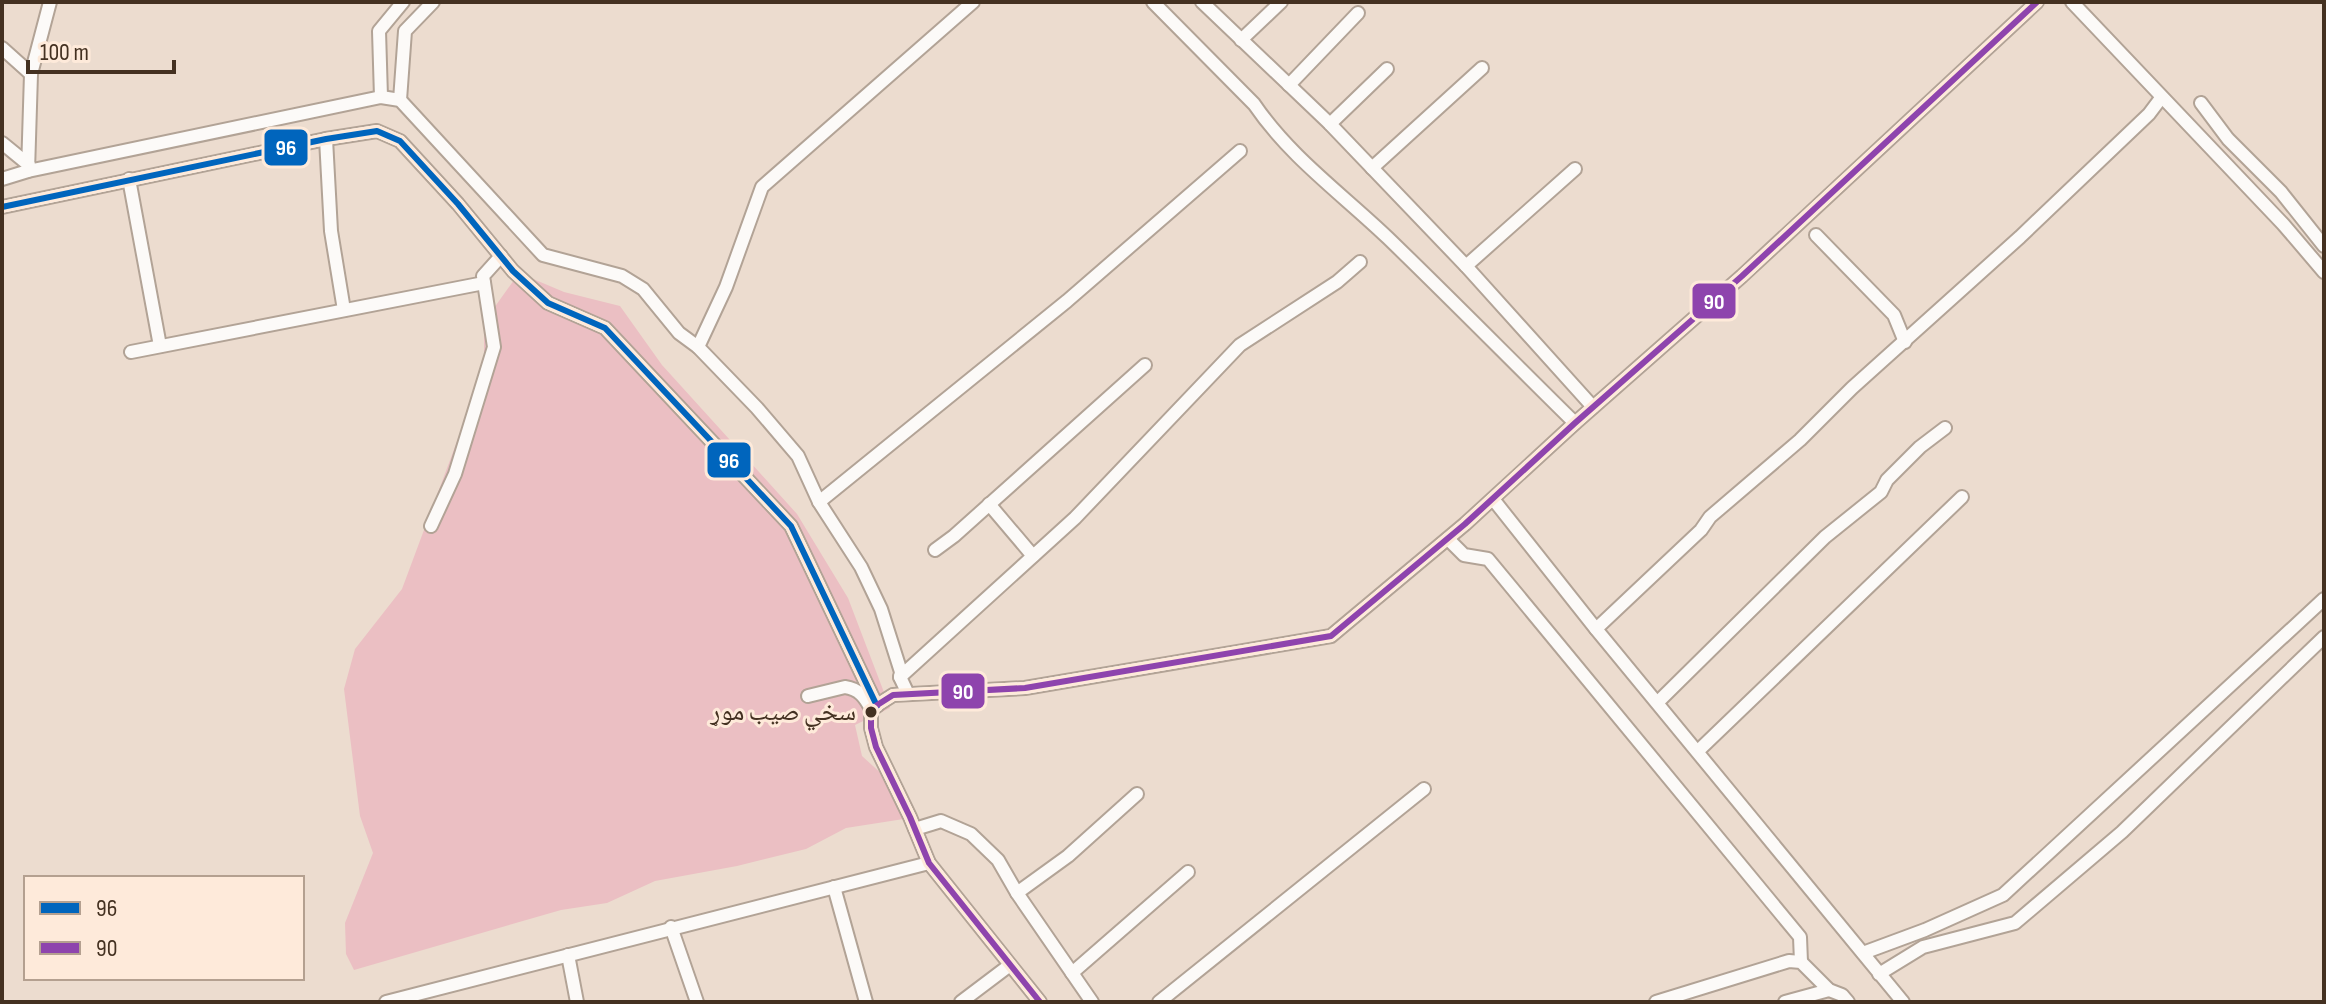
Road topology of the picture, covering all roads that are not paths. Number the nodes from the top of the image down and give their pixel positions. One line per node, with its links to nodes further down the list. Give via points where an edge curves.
1 (50, 2): 15 (street)
2 (403, 2): 17 (street, via 379,31)
3 (433, 2): 19 (street, via 405,31)
4 (973, 2): 41 (street, via 762,187)
5 (1153, 2): 45 (street, via 1319,178)
6 (1202, 2): 11 (street)
7 (1281, 2): 11 (street)
8 (2037, 2): 44 (street)
9 (2072, 2): 18 (street)
10 (1358, 13): 16 (street)
11 (1241, 40): 16 (street)
12 (2, 48): 15 (street)
13 (1482, 68): 26 (street)
14 (1387, 69): 21 (street)
15 (31, 74): 25 (street)
16 (1289, 85): 21 (street)
17 (381, 97): 19 (street); 25 (street)
18 (2161, 98): 36 (street); 39 (street)
19 (400, 100): 41 (street, via 543,255 622,276 643,289 679,333)
20 (2201, 103): 32 (street)
21 (1330, 124): 26 (street)
22 (326, 139): 29 (street); 33 (street, via 377,131 400,141); 38 (street, via 331,231)
23 (2, 143): 25 (street)
24 (1240, 151): 49 (street, via 1067,301)
25 (28, 168): 28 (street)
26 (1372, 168): 35 (street)
27 (1575, 169): 35 (street)
28 (2, 179)
29 (129, 179): 30 (street); 40 (street)
30 (2, 207)
31 (1816, 235): 39 (street, via 1894,315)
32 (2324, 246)
33 (501, 256): 37 (street, via 483,276); 62 (street, via 548,303 605,328 791,526)
34 (1360, 262): 54 (street, via 1240,345)
35 (1466, 266): 44 (street)
36 (2324, 272)
37 (484, 283): 38 (street); 51 (street, via 494,347 455,474)
38 (344, 310): 40 (street)
39 (1905, 342): 56 (street, via 1710,517)
40 (160, 346): 42 (street)
41 (698, 347): 49 (street, via 798,456)
42 (131, 352)
43 (1145, 365): 50 (street)
44 (1593, 407): 45 (street)
45 (1575, 423): 48 (street)
46 (1945, 428): 61 (street, via 1887,480 1881,492 1825,537)
47 (1962, 497): 63 (street)
48 (1493, 499): 52 (street); 56 (street)
49 (819, 502): 58 (street, via 857,558 881,609)
50 (989, 504): 53 (street); 54 (street)
51 (431, 526)
52 (1448, 539): 59 (street, via 1331,636 1025,688); 74 (street, via 1464,555 1488,559 1800,937)
53 (935, 550)
54 (1033, 556): 58 (street)
55 (2324, 599): 72 (street, via 2003,895)
56 (1596, 629): 61 (street)
57 (2324, 637): 77 (street, via 2122,832 2015,923 1923,947)
58 (900, 677): 59 (street)
59 (908, 694): 62 (street, via 893,695)
60 (808, 696): 62 (street, via 851,688)
61 (1658, 702): 63 (street)
62 (874, 707): 66 (street, via 871,728 876,747)
63 (1698, 751): 72 (street)
64 (1424, 789): 86 (street)
65 (1137, 794): 70 (street)
66 (915, 829): 67 (street); 70 (street, via 941,821 971,834 998,860)
67 (929, 863): 69 (street); 75 (street)
68 (1188, 872): 76 (street)
69 (834, 887): 71 (street); 82 (street)
70 (1017, 893): 76 (street)
71 (671, 927): 73 (street); 81 (street)
72 (1863, 953): 77 (street)
73 (568, 955): 79 (street); 80 (street)
74 (1801, 962): 78 (street); 87 (street, via 1789,961)
75 (1010, 965): 83 (street); 84 (street)
76 (1072, 973): 85 (street)
77 (1879, 974): 90 (street)
78 (1829, 990): 88 (street); 89 (street)
79 (386, 1002)
80 (577, 1002)
81 (697, 1002)
82 (866, 1002)
83 (961, 1002)
84 (1040, 1002)
85 (1092, 1002)
86 (1159, 1002)
87 (1656, 1002)
88 (1785, 1002)
89 (1848, 1002)
90 (1903, 1002)

